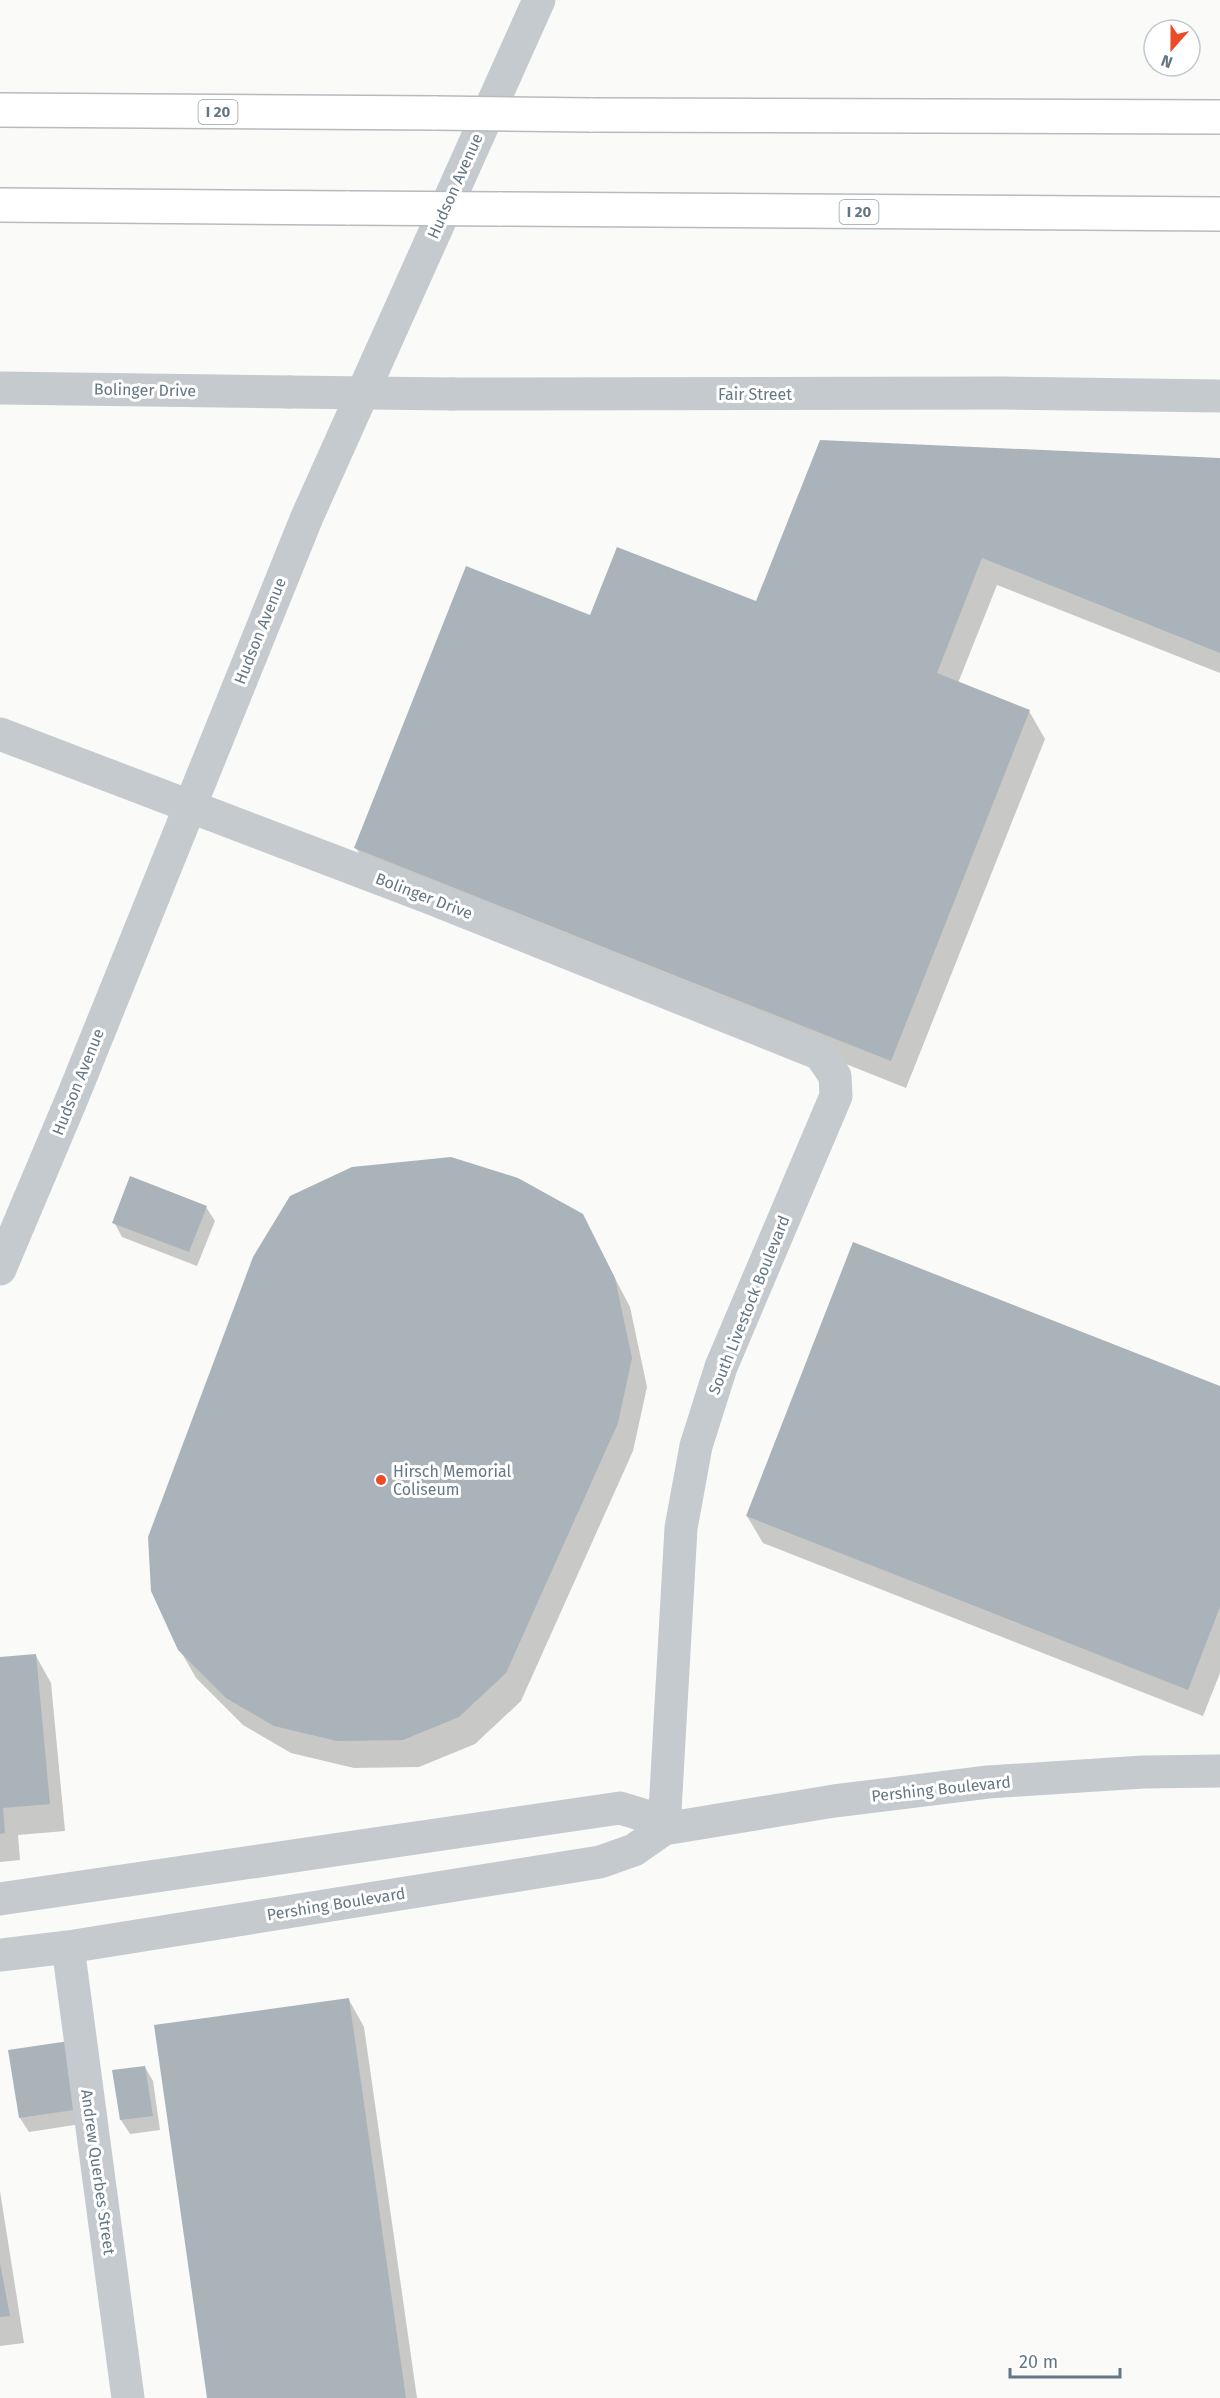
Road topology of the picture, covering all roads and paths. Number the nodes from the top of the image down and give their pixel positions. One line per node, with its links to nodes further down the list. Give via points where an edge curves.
1 (539, 0): 10 (street, Hudson Avenue, via 307,517)
2 (0, 110): 3 (highway, I 20, bridge)
3 (1220, 117)
4 (0, 205): 5 (highway, I 20, bridge)
5 (1220, 214)
6 (0, 388): 7 (street, Bolinger Drive)
7 (289, 392): 8 (street, Fair Street, bridge)
8 (1220, 396)
9 (0, 734): 10 (street, Bolinger Drive)
10 (190, 806): 11 (street, Bolinger Drive, via 820,1054); 12 (street, Hudson Avenue)
11 (835, 1076): 14 (street, South Livestock Boulevard, via 837,1096 721,1367 696,1446 681,1528)
12 (0, 1269)
13 (1220, 1771): 14 (street, Pershing Boulevard, via 988,1782 834,1800)
14 (664, 1828): 15 (street, via 643,1815 620,1808); 16 (street, Pershing Boulevard, via 634,1850 600,1862)
15 (0, 1899)
16 (68, 1947): 17 (street, Pershing Boulevard); 18 (street, Andrew Querbes Street)
17 (0, 1955)
18 (128, 2398)

